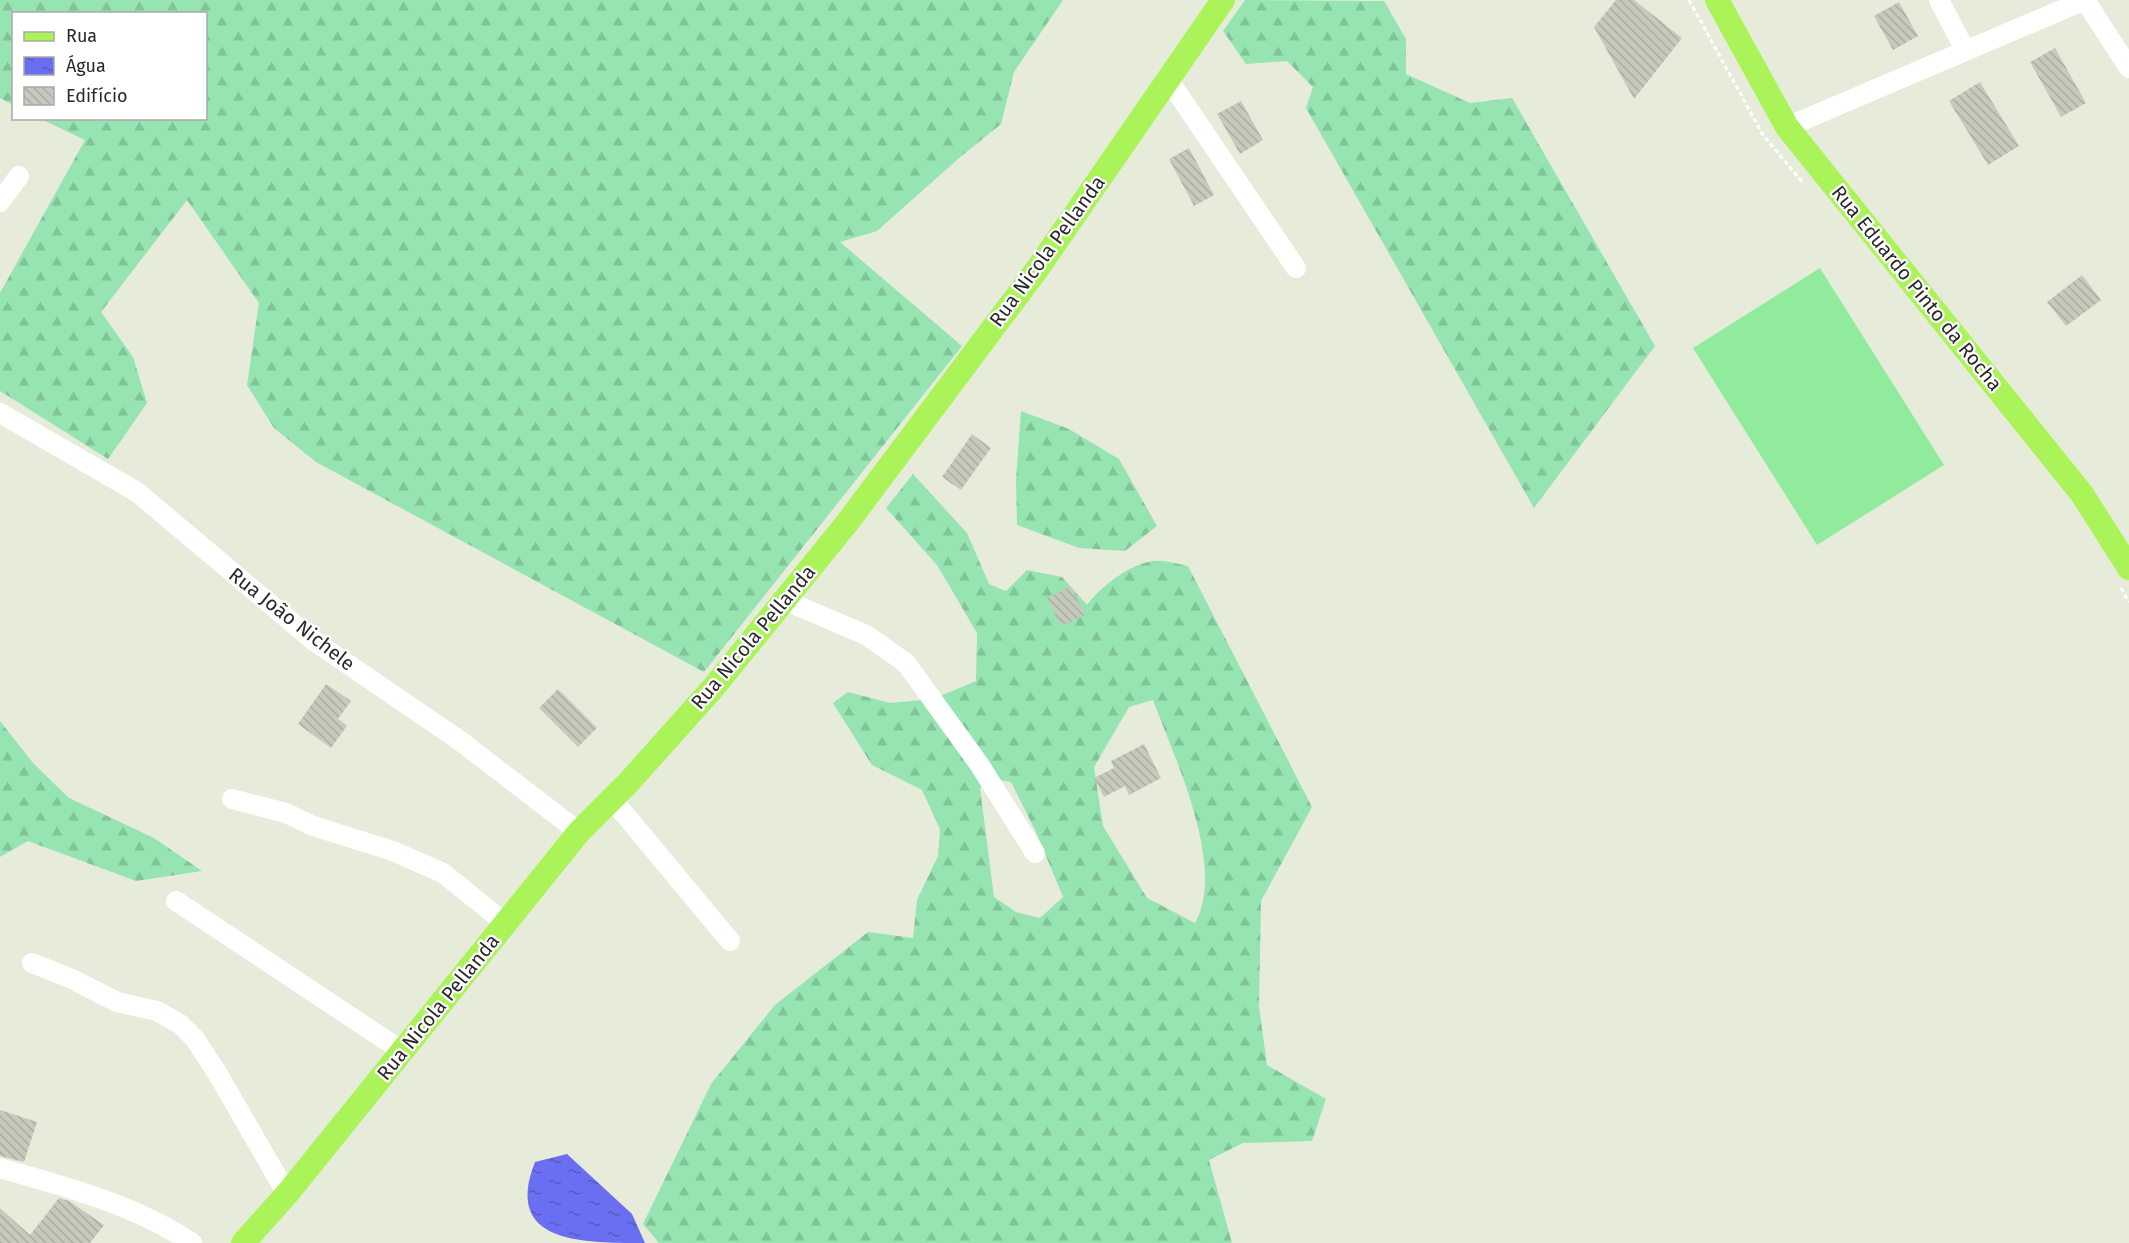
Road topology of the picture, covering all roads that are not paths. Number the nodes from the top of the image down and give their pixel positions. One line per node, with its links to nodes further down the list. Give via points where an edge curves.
1 (1223, 0): 7 (main road, Rua Nicola Pellanda)
2 (1717, 0): 8 (main road, Rua Eduardo Pinto da Rocha)
3 (1939, 0): 5 (street)
4 (2085, 0): 5 (street); 6 (street)
5 (1965, 50): 8 (street)
6 (2129, 68)
7 (1168, 79): 11 (street); 14 (main road, Rua Nicola Pellanda, via 1038,268 847,523)
8 (1787, 127): 13 (main road, Rua Eduardo Pinto da Rocha, via 2082,494)
9 (19, 176): 10 (street)
10 (0, 202)
11 (1296, 267)
12 (0, 413): 17 (street, Rua João Nichele, via 137,492 314,641 459,740)
13 (2129, 568)
14 (784, 600): 16 (main road, Rua Nicola Pellanda, via 713,688); 18 (street, via 866,635 906,663 979,764)
15 (232, 799): 20 (street, via 393,850 444,873)
16 (612, 799): 17 (main road, Rua Nicola Pellanda); 21 (street)
17 (579, 832): 20 (main road, Rua Nicola Pellanda)
18 (1035, 853)
19 (176, 901): 23 (street)
20 (505, 923): 23 (main road, Rua Nicola Pellanda)
21 (730, 940)
22 (32, 963): 25 (street, via 117,1002 157,1011 180,1024 219,1076)
23 (402, 1051): 25 (main road, Rua Nicola Pellanda)
24 (0, 1168): 26 (street, via 71,1188 147,1216)
25 (286, 1194): 27 (main road, Rua Nicola Pellanda)
26 (192, 1243)
27 (243, 1243)

